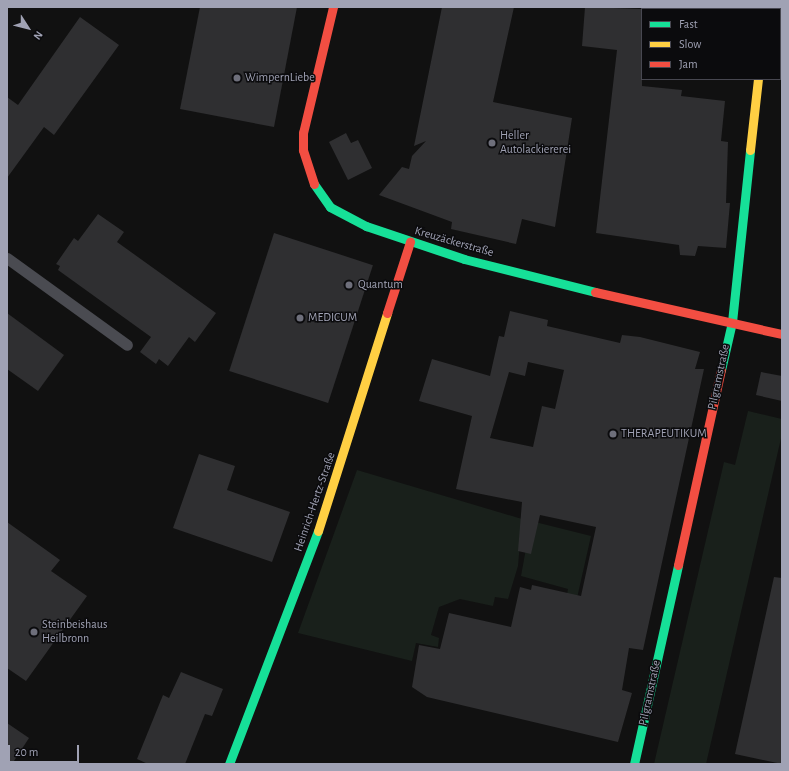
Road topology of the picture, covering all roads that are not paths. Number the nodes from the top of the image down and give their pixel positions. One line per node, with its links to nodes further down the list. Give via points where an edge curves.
1 (333, 7): 3 (street, Kreuzäckerstraße, via 303,133 304,163 318,193 330,207 366,226)
2 (758, 80): 5 (street, Pilgramstraße)
3 (410, 242): 5 (street, Kreuzäckerstraße, via 613,297); 8 (street, Heinrich-Hertz-Straße, via 314,543)
4 (7, 258): 7 (lane)
5 (732, 322): 6 (street, Kreuzäckerstraße); 9 (street, Pilgramstraße)
6 (782, 334)
7 (127, 345)
8 (229, 764)
9 (634, 764)

